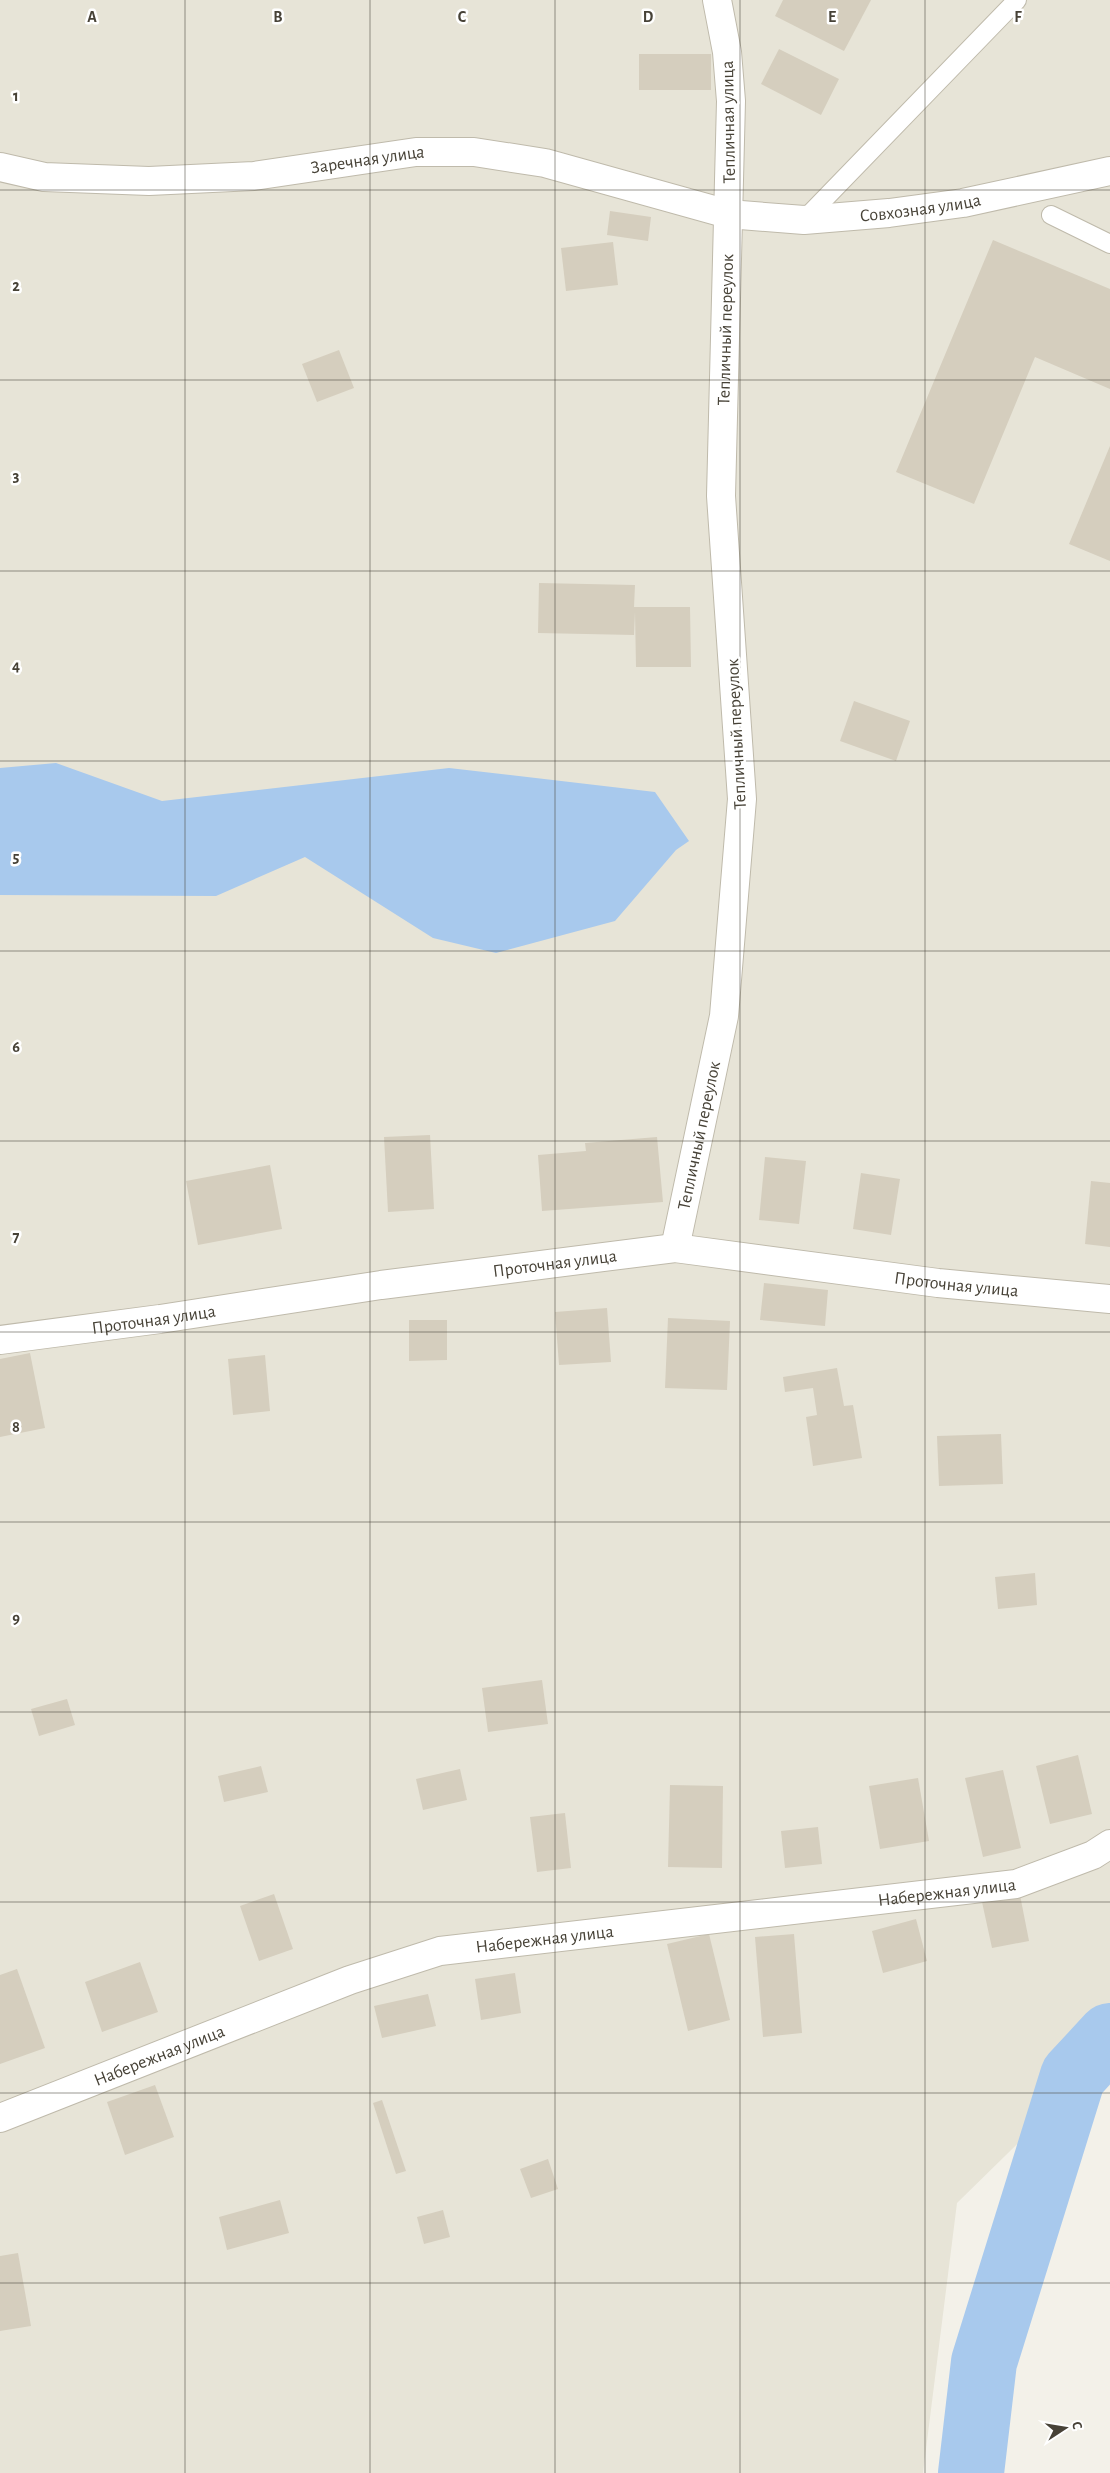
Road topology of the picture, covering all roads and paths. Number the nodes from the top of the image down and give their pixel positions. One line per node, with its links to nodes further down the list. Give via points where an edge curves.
1 (717, 0): 5 (street, Тепличная улица, via 727,52 731,101)
2 (1017, 0): 7 (lane)
3 (0, 167): 5 (street, Заречная улица, via 44,177 149,182 254,176 416,152 474,152 545,163)
4 (1110, 171): 7 (street, Совхозная улица, via 964,203)
5 (728, 214): 7 (street, Совхозная улица); 9 (street, Тепличный переулок, via 721,496 742,799 724,1016)
6 (1051, 215): 8 (lane)
7 (804, 220)
8 (1110, 244)
9 (675, 1248): 10 (street, Проточная улица, via 938,1283); 11 (street, Проточная улица, via 381,1285)
10 (1110, 1299)
11 (0, 1340)
12 (1110, 1844): 13 (street, Набережная улица, via 1085,1858 1016,1884 440,1951 350,1980)
13 (0, 2118)

